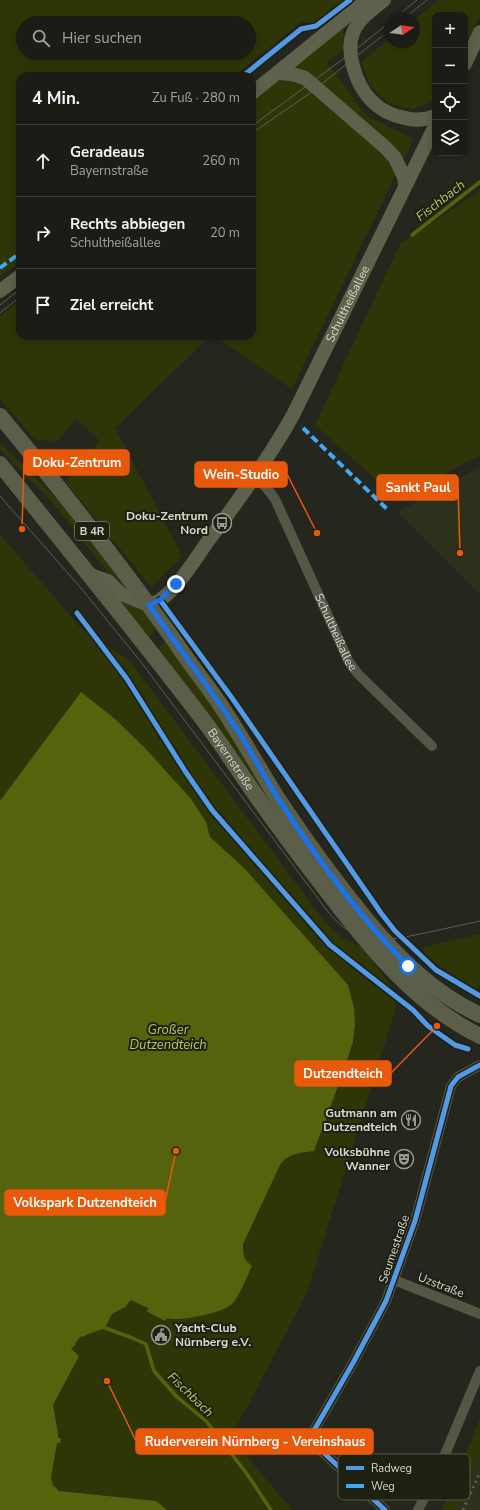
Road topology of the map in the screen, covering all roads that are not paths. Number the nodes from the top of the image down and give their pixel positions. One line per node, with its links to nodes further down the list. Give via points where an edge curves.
1 (367, 0): 5 (main road)
2 (384, 0): 7 (main road, via 363,18 352,33 350,54 358,82 373,103 387,113 411,120)
3 (480, 32): 4 (main road)
4 (468, 58)
5 (278, 73): 6 (main road); 9 (main road, via 305,78 376,138 395,158)
6 (256, 90)
7 (432, 117)
8 (432, 132): 9 (main road, Schultheißallee)
9 (405, 185): 14 (main road, Schultheißallee, via 293,415)
10 (16, 279): 11 (main road)
11 (0, 291)
12 (0, 416): 16 (main road, Bayernstraße / B 4R)
13 (0, 464): 15 (main road, Bayernstraße / B 4R)
14 (255, 479): 16 (main road, Schultheißallee, via 176,584 160,600); 17 (street, Schultheißallee, via 265,486 275,499 349,662 358,674)
15 (88, 574): 16 (main road, via 108,581 121,594); 19 (main road, Bayernstraße / B 4R, via 195,710 267,811 369,945 425,1001)
16 (149, 605): 18 (main road, Bayernstraße / B 4R, via 230,719 294,823 354,905 408,966 442,993)
17 (432, 746)
18 (480, 1014)
19 (480, 1036)
20 (480, 1065): 21 (street, Seumestraße, via 458,1077 450,1086 415,1221)
21 (394, 1280): 22 (street, Uzstraße); 25 (street, Seumestraße, via 386,1301 353,1363 309,1439)
22 (480, 1314)
23 (480, 1371): 24 (street)
24 (445, 1454)
25 (338, 1466)
26 (374, 1500): 28 (street, Seumestraße)
27 (423, 1500): 29 (street)
28 (385, 1510)
29 (418, 1510)

